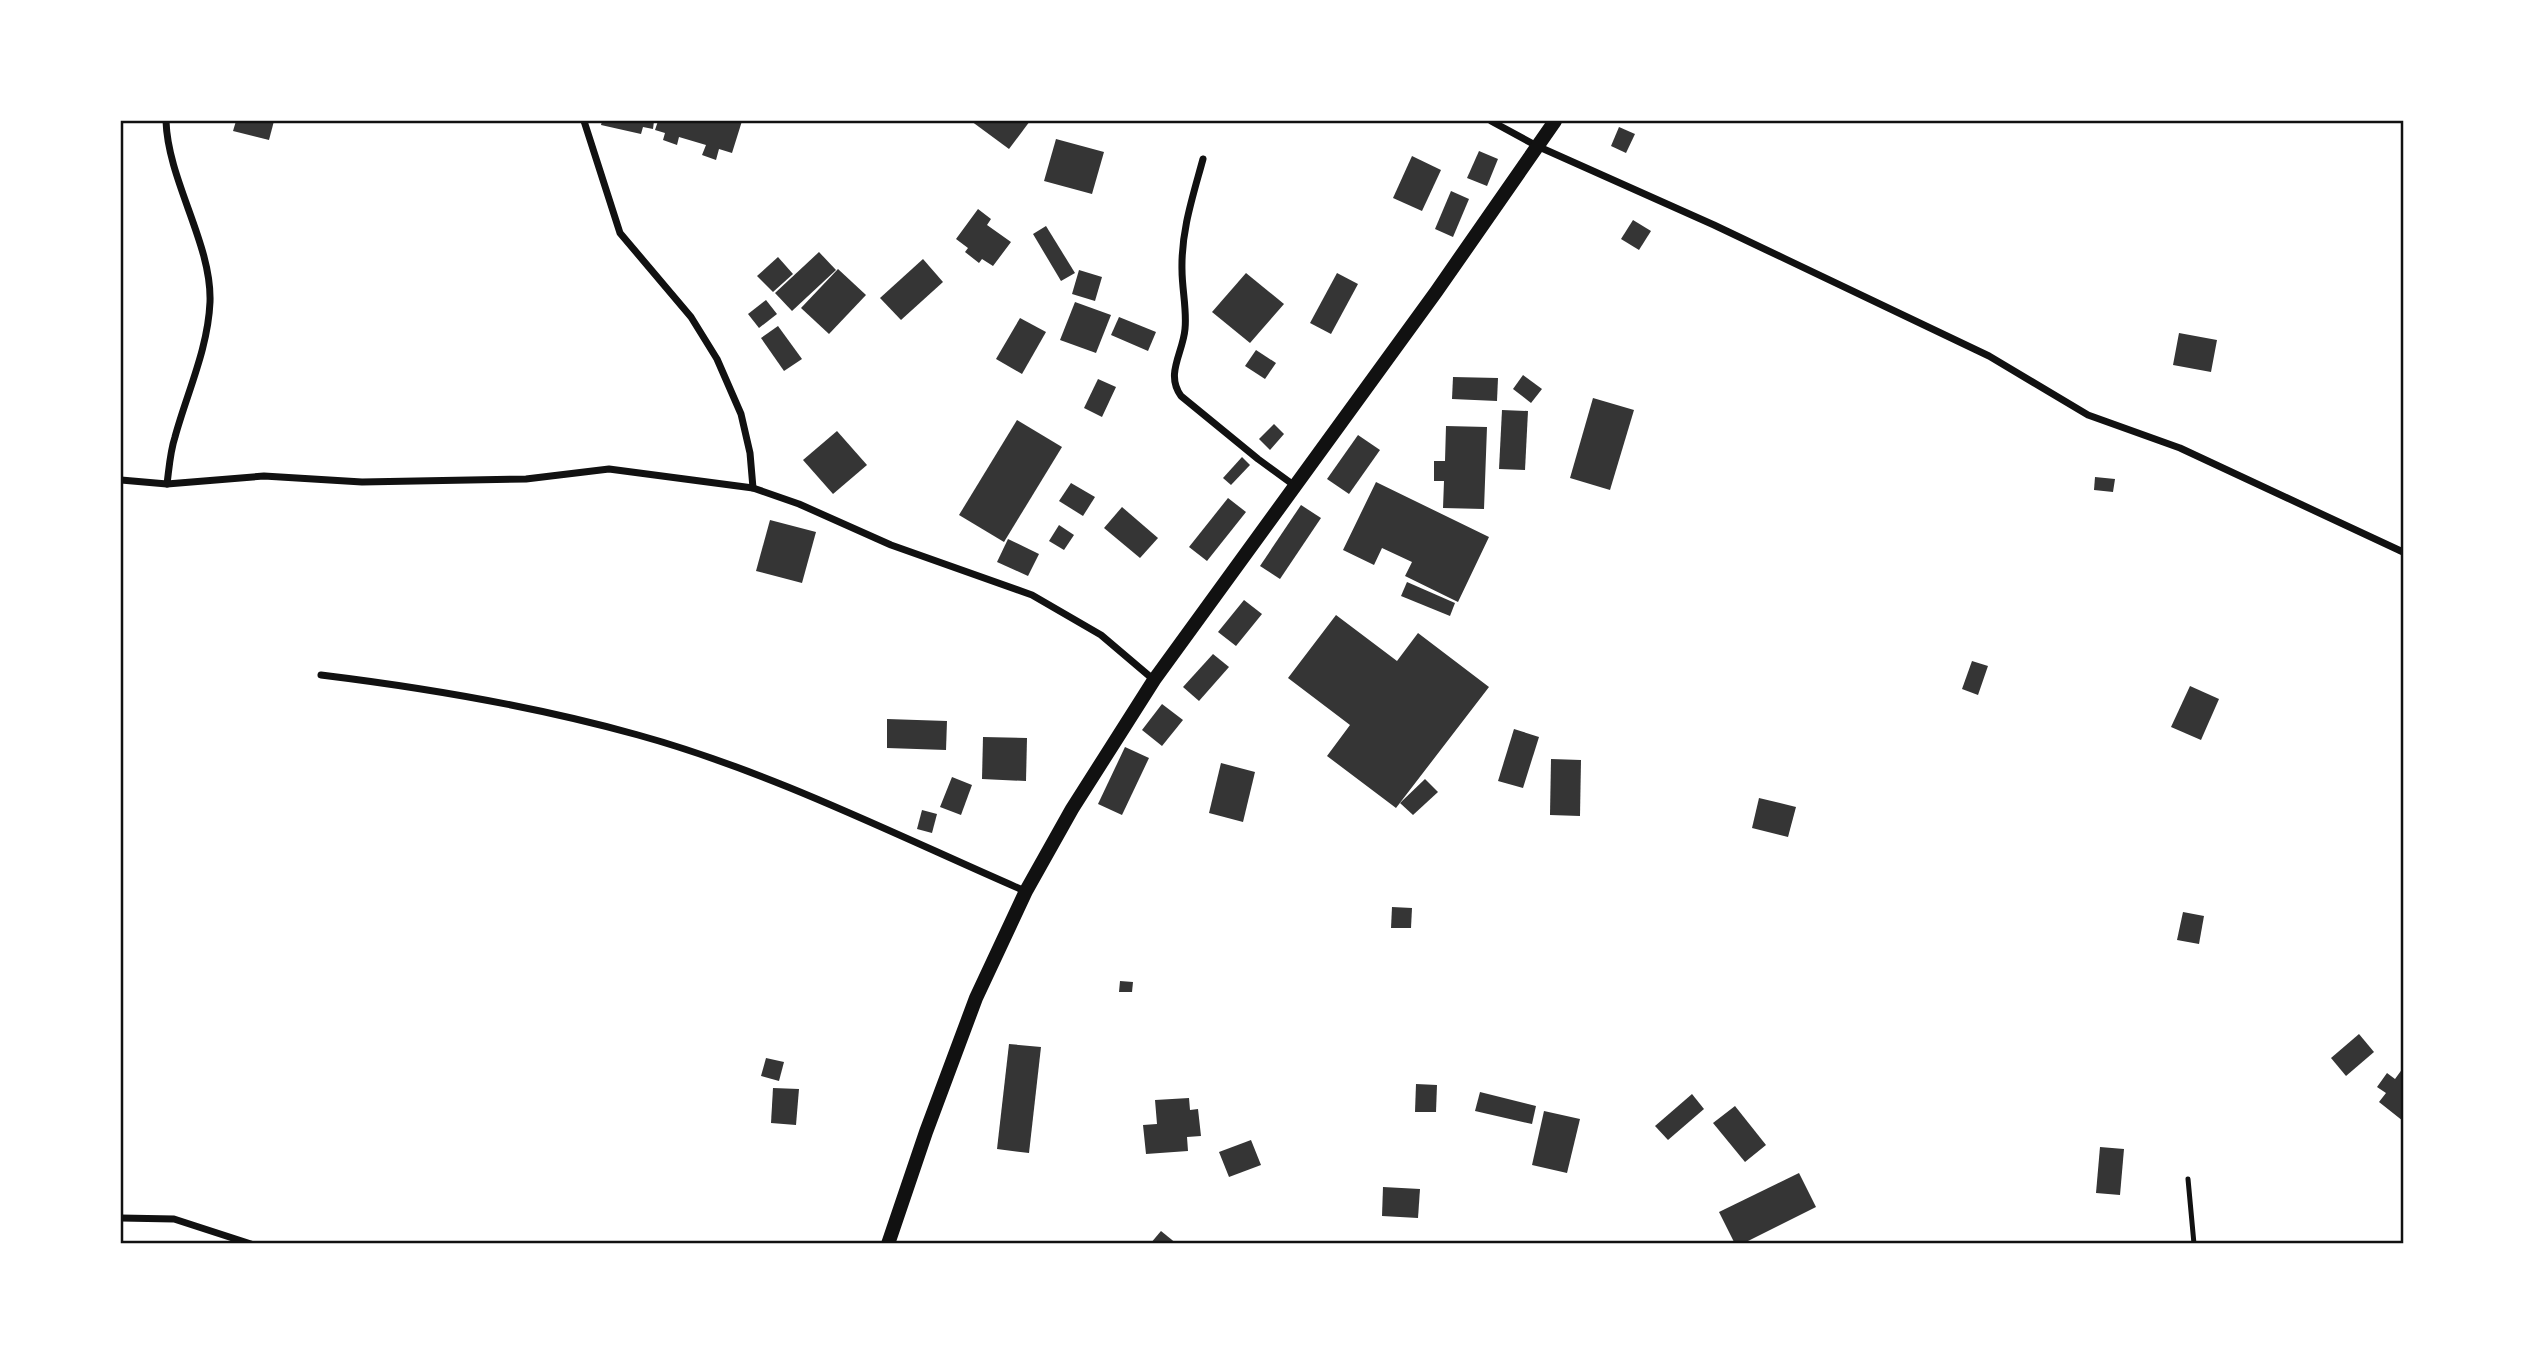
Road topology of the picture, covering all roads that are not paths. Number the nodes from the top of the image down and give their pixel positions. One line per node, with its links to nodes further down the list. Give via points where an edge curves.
1 (166, 121): 8 (street, via 210,301 203,348 174,440)
2 (584, 121): 10 (street, via 620,233 691,317 717,359 741,414)
3 (1491, 121): 5 (street)
4 (1555, 121): 5 (main road)
5 (1537, 146): 9 (main road); 11 (street, via 1989,356 2088,415 2180,449)
6 (1203, 159): 9 (street, via 1183,240 1185,328 1175,387)
7 (121, 480): 8 (street)
8 (167, 484): 10 (street, via 264,476 362,482 526,479 610,469)
9 (1295, 486): 13 (main road)
10 (753, 488): 13 (street, via 891,545 1032,595 1101,635)
11 (2403, 552)
12 (321, 675): 14 (street, via 407,685 638,735 781,785)
13 (1154, 680): 14 (main road)
14 (1026, 891): 18 (main road, via 976,998)
15 (2188, 1179): 19 (lane)
16 (121, 1218): 17 (street, via 174,1219)
17 (251, 1244)
18 (888, 1244)
19 (2194, 1244)

